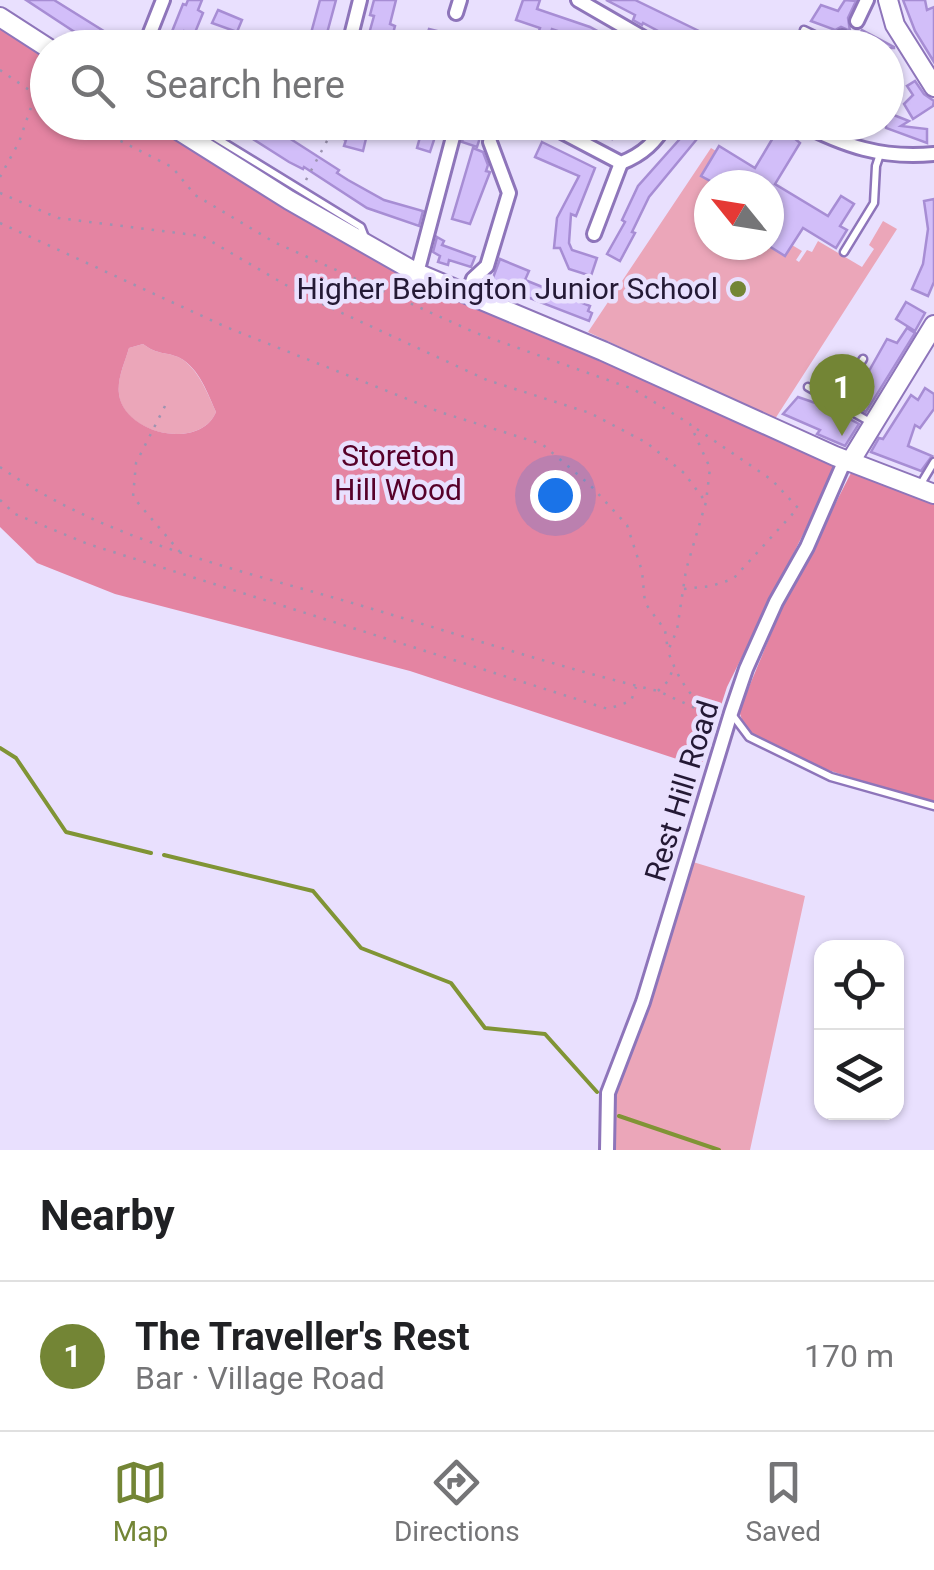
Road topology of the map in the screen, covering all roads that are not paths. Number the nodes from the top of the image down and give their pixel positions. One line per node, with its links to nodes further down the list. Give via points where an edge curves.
1 (163, 0): 8 (street)
2 (360, 0): 9 (street)
3 (578, 0): 10 (street)
4 (867, 0): 7 (street)
5 (888, 0): 11 (main road)
6 (0, 17): 12 (main road)
7 (857, 21)
8 (151, 30)
9 (352, 30)
10 (630, 30)
11 (898, 30)
12 (30, 36)
13 (904, 39): 14 (main road)
14 (934, 86)
15 (194, 140): 28 (main road)
16 (219, 140): 28 (lane, via 361,228)
17 (453, 140): 30 (street)
18 (577, 140): 24 (street)
19 (656, 140): 24 (street)
20 (834, 140): 22 (street)
21 (490, 142): 26 (street, via 509,192)
22 (880, 154): 23 (street); 29 (lane, via 874,203)
23 (934, 154)
24 (621, 163): 27 (street)
25 (490, 196): 26 (street)
26 (506, 202): 31 (street, via 486,266)
27 (594, 234)
28 (369, 248): 30 (main road)
29 (844, 252)
30 (417, 273): 31 (main road)
31 (467, 295): 37 (main road)
32 (934, 325): 36 (main road)
33 (864, 359): 35 (lane)
34 (808, 386): 35 (lane)
35 (836, 402): 36 (lane)
36 (873, 423): 37 (main road)
37 (850, 457): 39 (main road); 40 (street, Rest Hill Road, via 776,602)
38 (934, 462): 39 (lane)
39 (926, 491)
40 (731, 713): 41 (lane, via 749,737 831,777); 42 (street, Rest Hill Road, via 643,1002 608,1093)
41 (934, 806)
42 (608, 1150)

